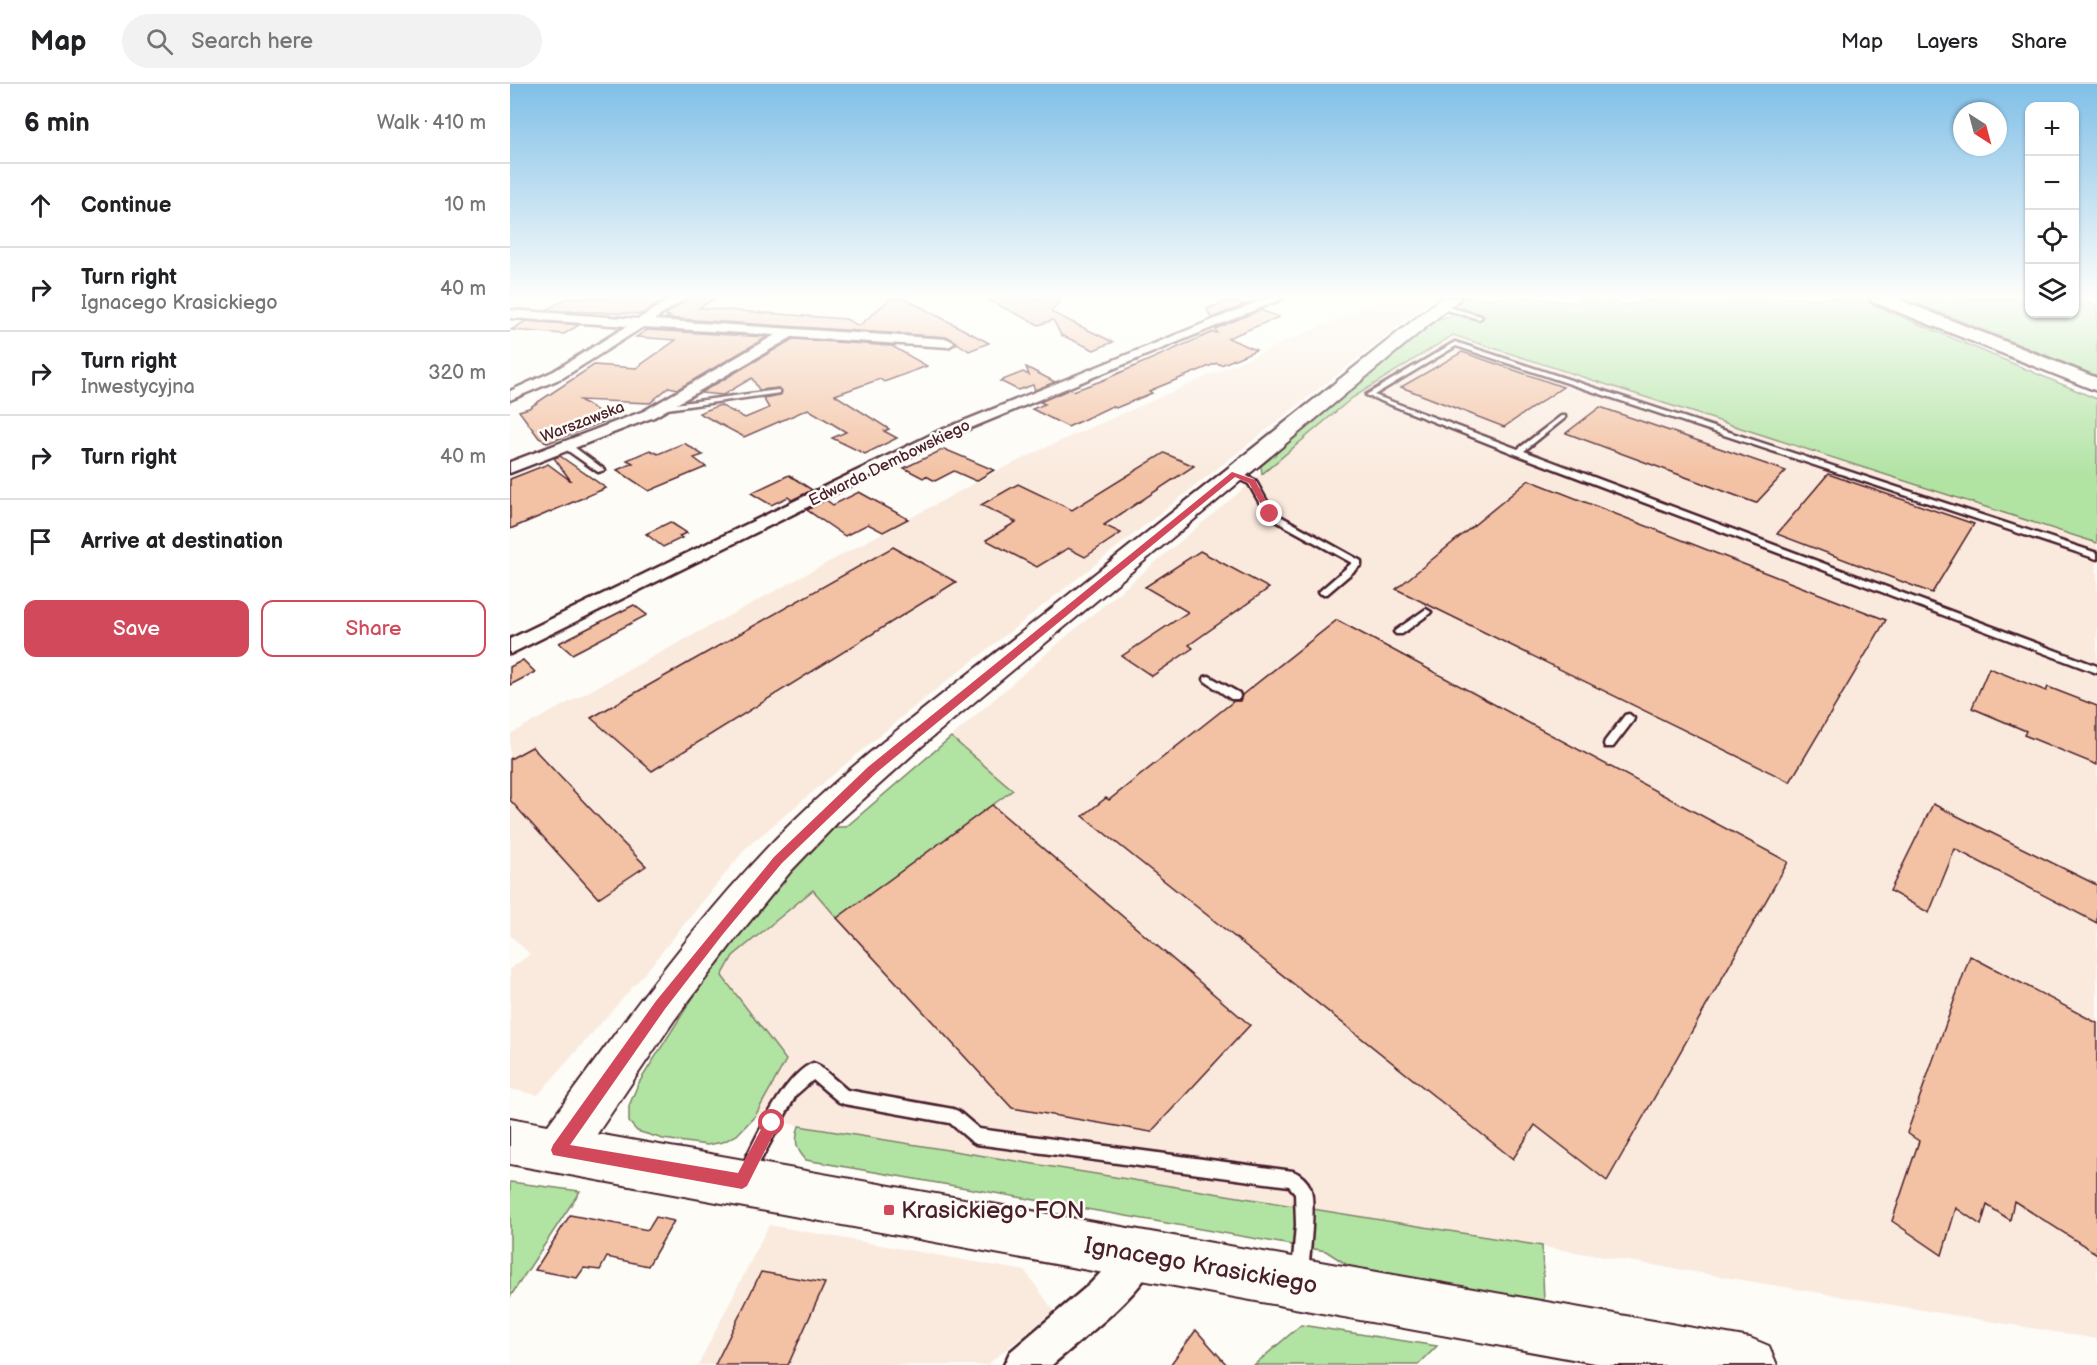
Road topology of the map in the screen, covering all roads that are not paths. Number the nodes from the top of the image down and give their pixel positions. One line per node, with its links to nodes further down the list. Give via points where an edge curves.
1 (582, 358): 9 (street)
2 (746, 358): 13 (street, Warszawska)
3 (1131, 358): 24 (street, Edwarda Dembowskiego, via 944,434)
4 (1378, 358): 19 (street)
5 (1432, 358): 16 (lane, via 1369,395)
6 (1497, 358): 20 (lane)
7 (2029, 358): 10 (main road)
8 (510, 381): 9 (street)
9 (543, 382): 12 (street)
10 (2097, 385)
11 (778, 392): 13 (lane)
12 (510, 396)
13 (660, 408): 15 (street, Warszawska)
14 (1563, 417): 16 (lane)
15 (567, 446): 17 (street, Warszawska); 18 (lane)
16 (1518, 452): 25 (lane)
17 (510, 468)
18 (601, 470)
19 (1235, 474): 21 (lane, via 1252,482 1270,514 1358,563); 31 (street, via 912,737 818,820 719,930)
20 (2097, 556)
21 (1324, 592)
22 (1426, 612): 23 (lane)
23 (1399, 632)
24 (510, 647)
25 (2097, 670)
26 (1209, 679): 27 (lane)
27 (1235, 696)
28 (1629, 718): 29 (lane)
29 (1609, 744)
30 (510, 1141): 31 (street, Ignacego Krasickiego)
31 (558, 1150): 32 (street, Ignacego Krasickiego)
32 (742, 1181): 33 (street, Ignacego Krasickiego, via 844,1203); 34 (lane, via 790,1090 813,1070 844,1097 953,1116 976,1136 1293,1179 1303,1190)
33 (1141, 1254): 34 (street, Ignacego Krasickiego); 35 (street, via 1103,1297)
34 (1299, 1283): 36 (street, Ignacego Krasickiego)
35 (1023, 1365)
36 (1750, 1365)

